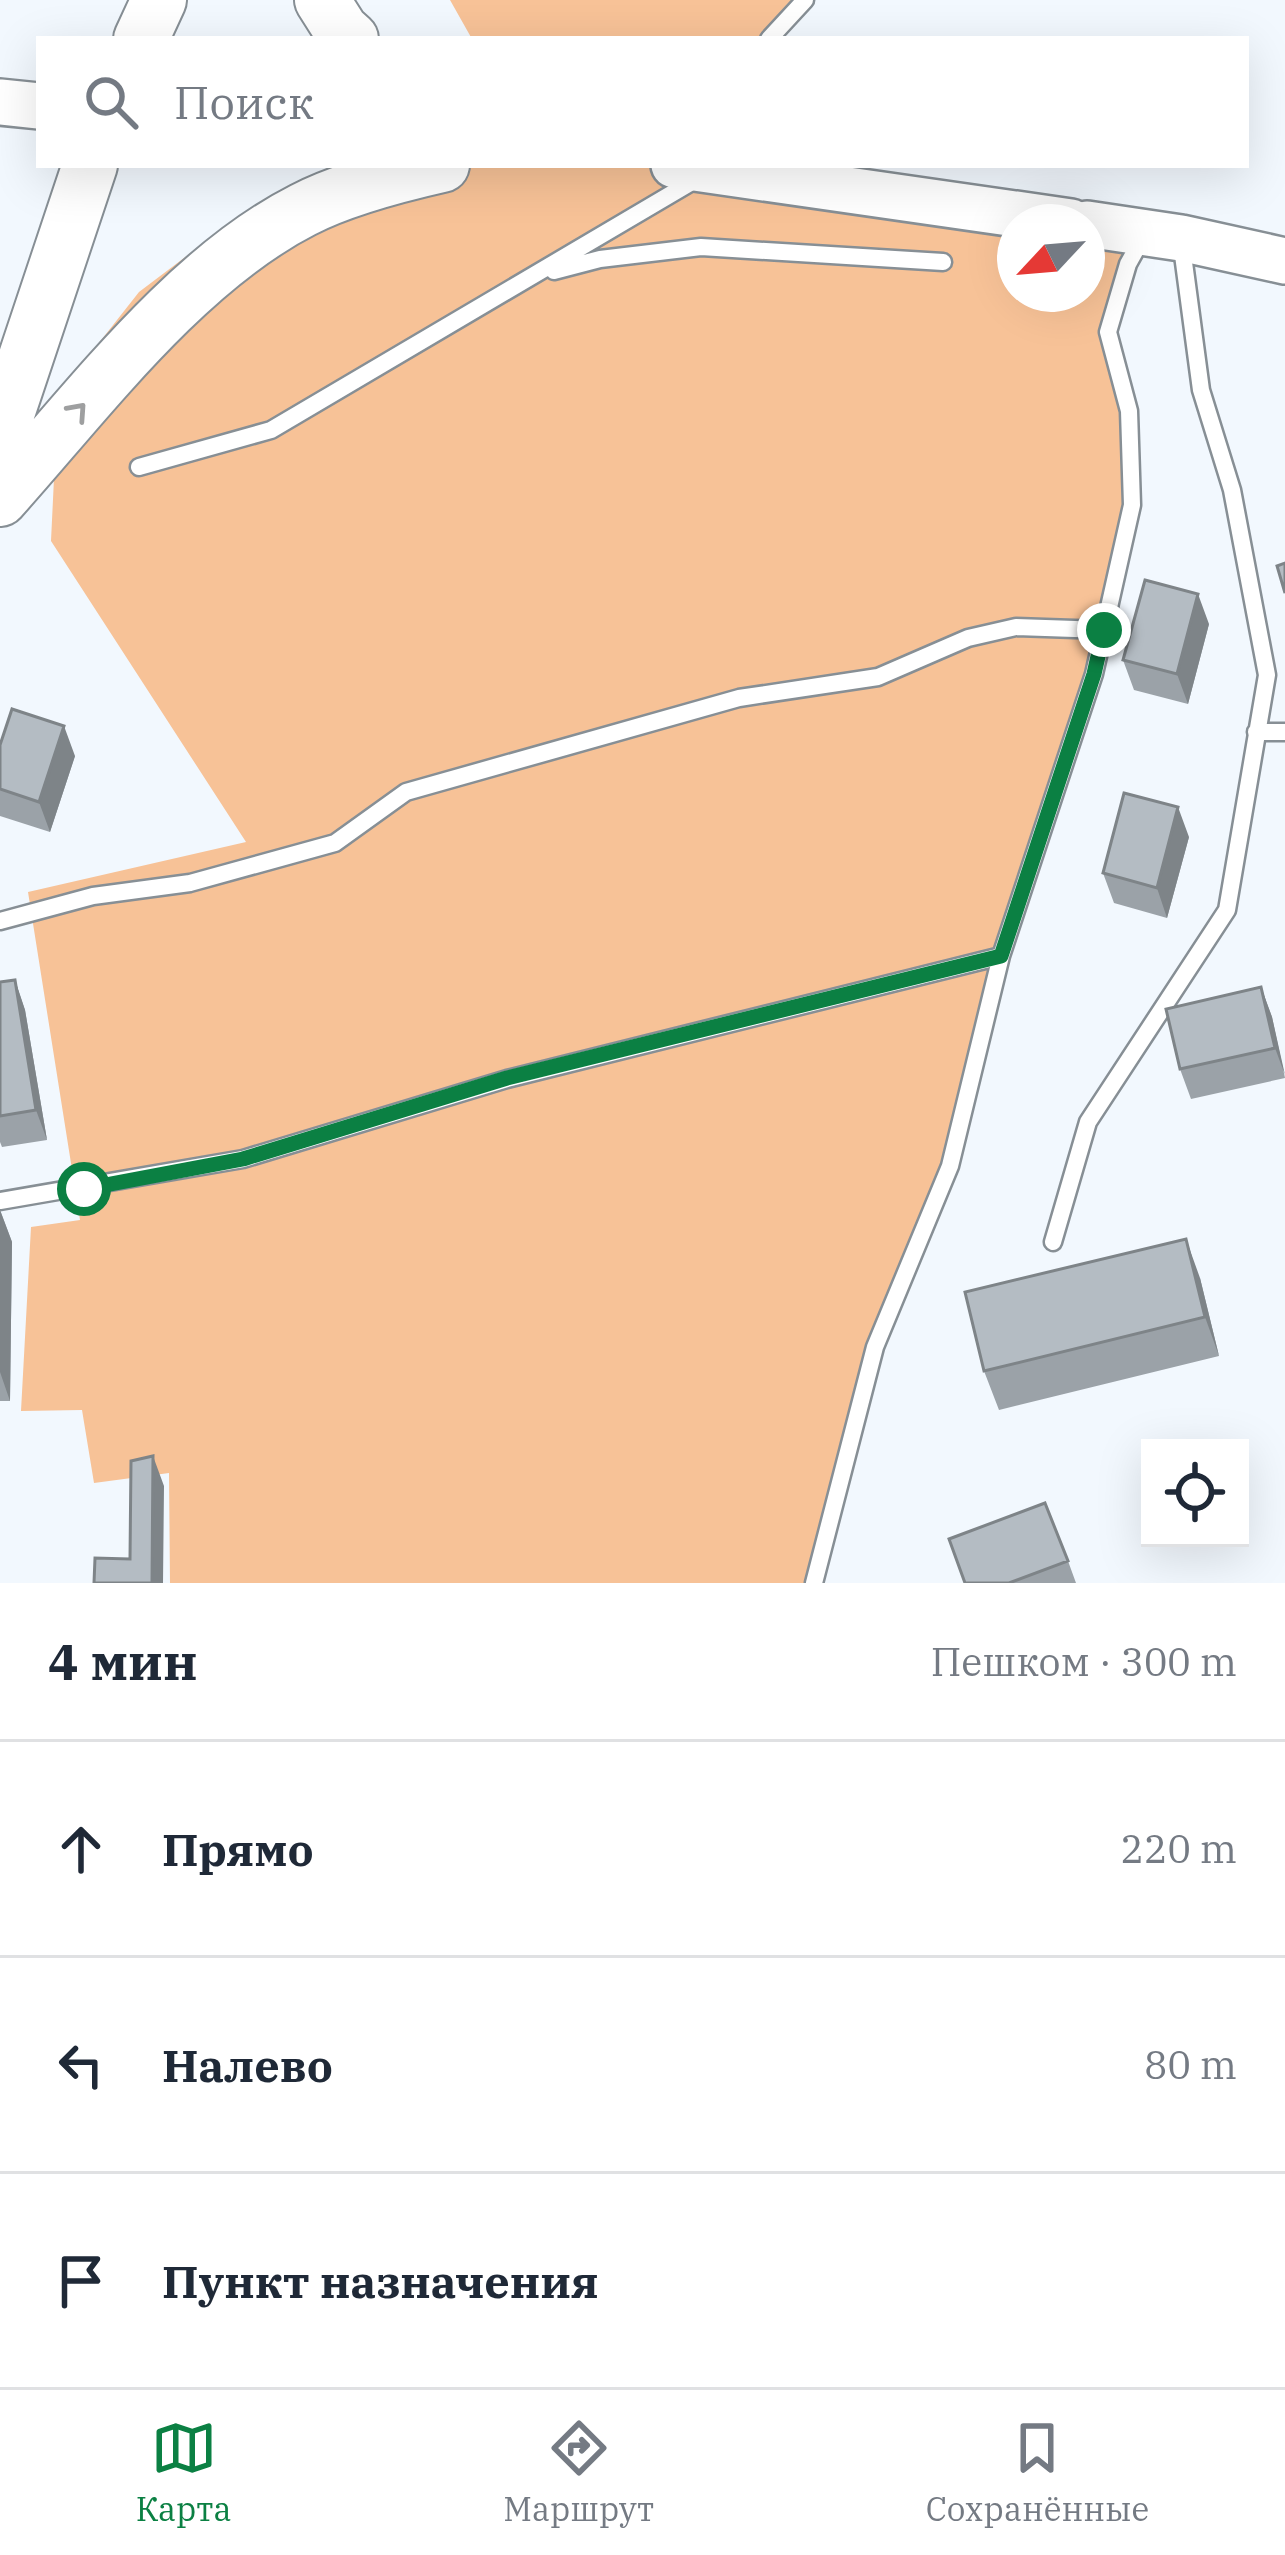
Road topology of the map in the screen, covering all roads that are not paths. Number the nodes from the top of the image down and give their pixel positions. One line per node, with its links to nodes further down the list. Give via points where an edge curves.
1 (159, 0): 4 (highway)
2 (322, 0): 5 (highway)
3 (805, 0): 6 (lane)
4 (143, 36)
5 (347, 36)
6 (772, 36)
7 (0, 102): 8 (main road)
8 (36, 106)
9 (89, 168): 19 (highway)
10 (429, 168): 21 (highway, one-way to 10, via 156,323 237,250 305,208)
11 (698, 168): 18 (lane)
12 (706, 168): 13 (main road)
13 (997, 211)
14 (1105, 227): 15 (main road)
15 (1163, 236): 16 (main road); 22 (lane, via 1128,264 1108,332 1129,411 1132,505); 23 (lane, via 1232,490 1267,675)
16 (1285, 261)
17 (944, 262): 18 (lane, via 701,247)
18 (536, 275): 20 (lane, via 271,430)
19 (0, 435)
20 (140, 467)
21 (0, 499)
22 (1104, 630): 25 (lane, via 1016,627 878,676 739,698 406,792 334,843 190,883 93,896); 26 (lane)
23 (1256, 732): 24 (lane); 28 (lane, via 1227,910 1088,1122)
24 (1285, 732)
25 (0, 921)
26 (1001, 956): 27 (lane, via 507,1078 243,1159); 29 (lane, via 950,1166 875,1347)
27 (0, 1201)
28 (1053, 1241)
29 (814, 1583)

